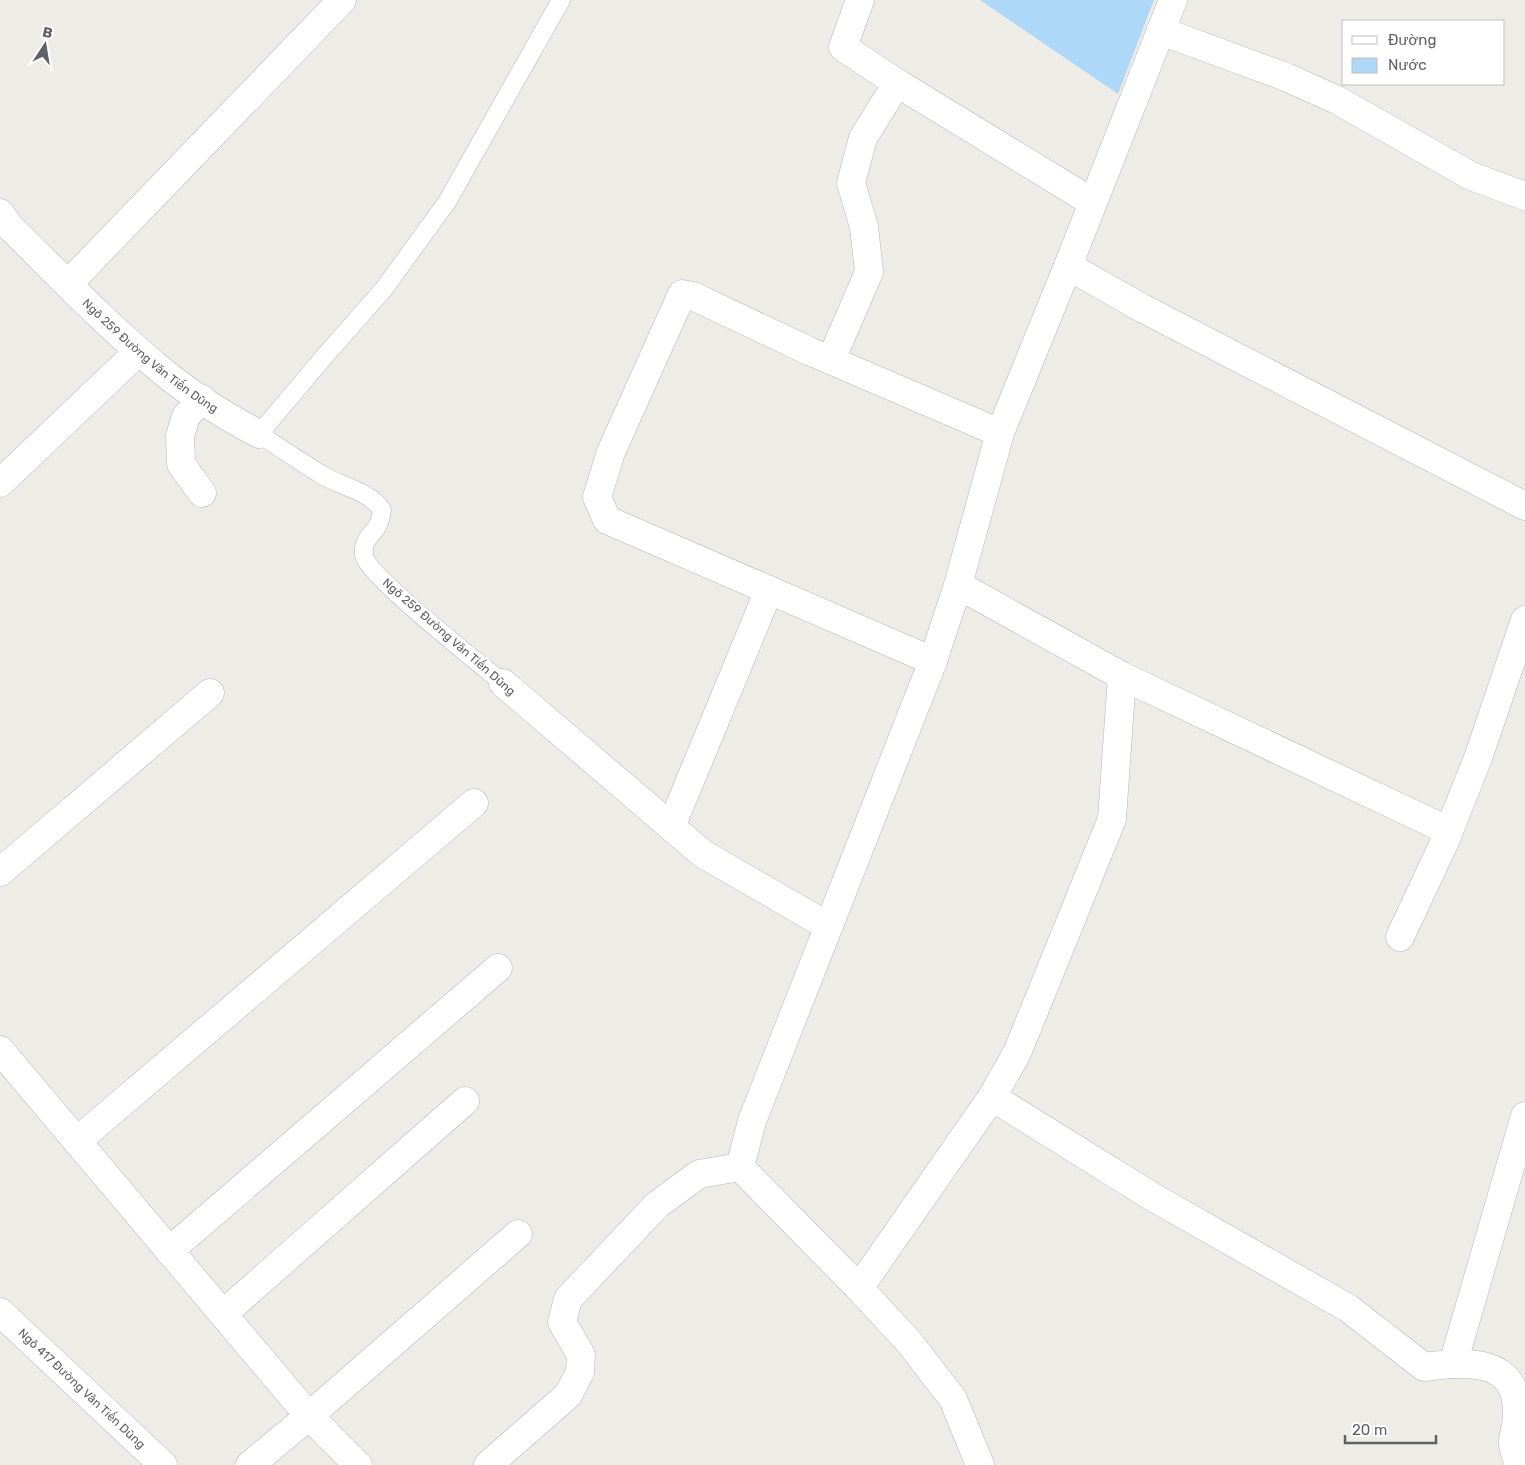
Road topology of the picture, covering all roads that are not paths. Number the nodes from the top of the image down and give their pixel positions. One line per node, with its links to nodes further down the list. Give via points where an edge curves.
1 (342, 0): 11 (street)
2 (561, 0): 16 (lane, via 447,202 383,290)
3 (860, 0): 6 (street, via 843,47)
4 (1173, 0): 5 (street)
5 (1161, 31): 7 (street, via 1328,96 1471,176); 8 (street)
6 (897, 83): 8 (street); 13 (street, via 863,138 851,183 864,227 868,272)
7 (1525, 196)
8 (1092, 202): 10 (street)
9 (0, 213): 11 (street, Ngõ 259 Đường Văn Tiến Dũng)
10 (1068, 266): 15 (street); 19 (street, via 1142,308)
11 (68, 284): 12 (street, Ngõ 259 Đường Văn Tiến Dũng)
12 (139, 351): 14 (street, Ngõ 259 Đường Văn Tiến Dũng); 17 (street)
13 (831, 360): 15 (street); 21 (street, via 693,296 682,294 612,452 597,497 607,520)
14 (202, 399): 16 (street, Ngõ 259 Đường Văn Tiến Dũng); 18 (street, via 186,416 180,436 181,464)
15 (1000, 433): 20 (street)
16 (259, 434): 25 (lane, Ngõ 259 Đường Văn Tiến Dũng, via 324,476 378,505 382,510 378,525 367,538 364,555 371,569)
17 (0, 483)
18 (202, 493)
19 (1525, 506)
20 (958, 585): 23 (street); 24 (street)
21 (769, 590): 23 (street); 28 (street)
22 (1525, 620): 29 (street, via 1478,758)
23 (933, 661): 31 (street)
24 (1122, 676): 29 (street); 35 (street, via 1112,819 1017,1053)
25 (503, 683): 28 (street, Ngõ 259 Đường Văn Tiến Dũng)
26 (210, 692): 30 (street)
27 (474, 803): 38 (street)
28 (671, 827): 31 (street, Ngõ 259 Đường Văn Tiến Dũng, via 703,854)
29 (1449, 831): 32 (street)
30 (0, 872)
31 (828, 926): 39 (street, via 752,1121)
32 (1400, 937)
33 (498, 968): 41 (street)
34 (0, 1050): 38 (street)
35 (992, 1097): 42 (street); 45 (street, via 1151,1196 1348,1308 1424,1367)
36 (465, 1101): 44 (street)
37 (1525, 1116): 45 (street)
38 (77, 1141): 41 (street)
39 (740, 1167): 42 (street); 51 (street, via 699,1174 657,1205 568,1299 562,1322 581,1355 580,1372 568,1395)
40 (518, 1234): 47 (street)
41 (169, 1251): 44 (street)
42 (859, 1288): 52 (street, via 909,1342 953,1398)
43 (0, 1312): 48 (street, Ngõ 417 Đường Văn Tiến Dũng)
44 (223, 1314): 47 (street)
45 (1453, 1364): 46 (street, via 1488,1366 1501,1373 1515,1391)
46 (1521, 1408): 53 (street, via 1513,1444)
47 (309, 1416): 49 (street); 50 (street)
48 (163, 1465)
49 (250, 1465)
50 (358, 1465)
51 (488, 1465)
52 (980, 1465)
53 (1520, 1465)

